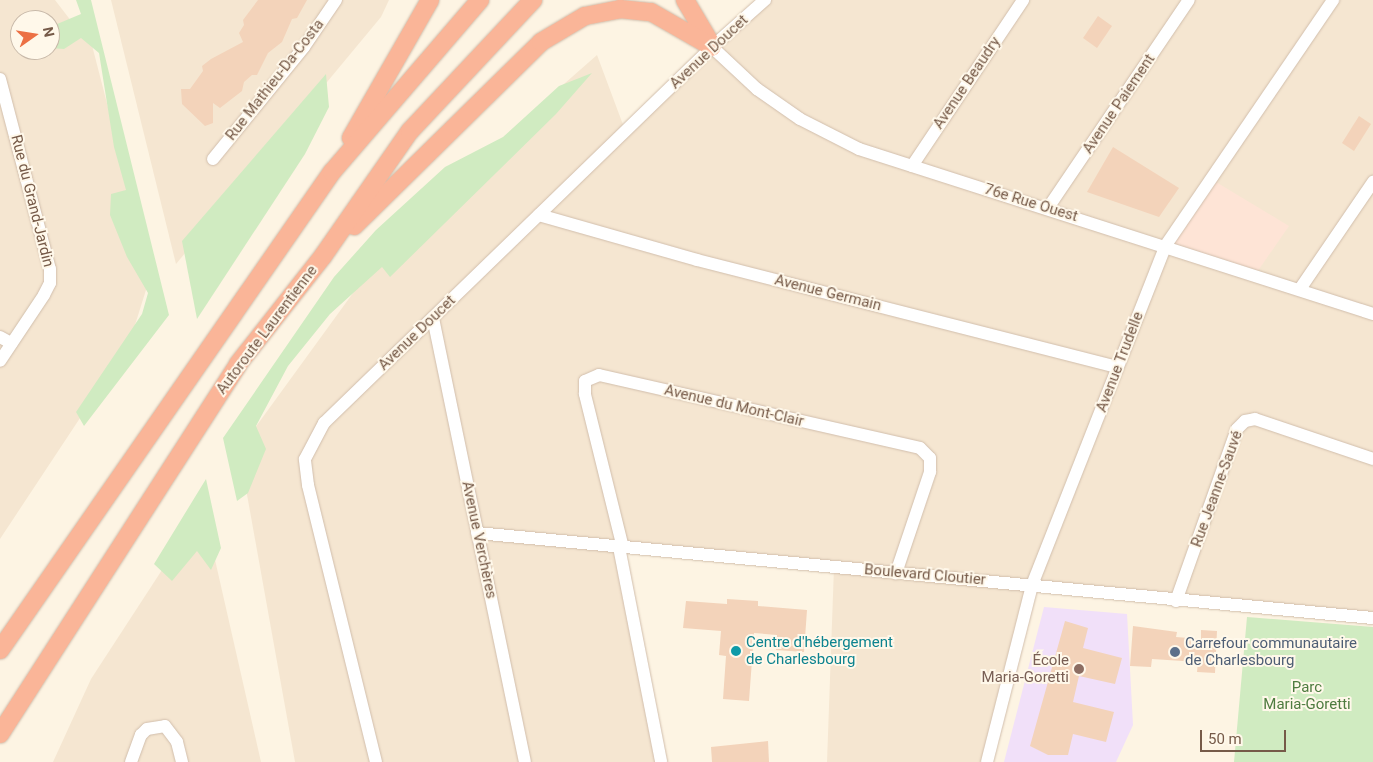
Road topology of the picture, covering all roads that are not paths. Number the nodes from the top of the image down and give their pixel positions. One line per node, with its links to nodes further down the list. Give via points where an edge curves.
1 (336, 0): 12 (street, Rue Mathieu-Da-Costa, via 304,47)
2 (430, 0): 14 (highway)
3 (480, 0): 14 (highway)
4 (533, 0): 19 (highway, Autoroute Laurentienne, via 410,131)
5 (685, 0): 10 (highway)
6 (765, 0): 10 (street, Avenue Doucet)
7 (1022, 0): 13 (street, Avenue Beaudry)
8 (1189, 0): 16 (street, Avenue Paiement)
9 (1333, 0): 18 (street, Avenue Trudelle)
10 (712, 47): 13 (street, 76e Rue Ouest, via 757,89 800,119 859,149); 17 (street, Avenue Doucet); 19 (highway, via 650,12 620,9 586,16 541,42)
11 (0, 79): 23 (street, Rue du Grand-Jardin, via 50,269 50,283 44,295)
12 (213, 159)
13 (912, 166): 16 (street, 76e Rue Ouest)
14 (332, 172): 33 (highway)
15 (1373, 182): 20 (street)
16 (1048, 208): 18 (street, 76e Rue Ouest)
17 (539, 215): 22 (street, Avenue Doucet); 25 (street, Avenue Germain, via 697,260)
18 (1166, 245): 20 (street, 76e Rue Ouest); 25 (street, Avenue Trudelle)
19 (323, 256): 34 (highway, Autoroute Laurentienne, via 238,364)
20 (1300, 289): 21 (street, 76e Rue Ouest)
21 (1373, 314)
22 (433, 318): 27 (street, Avenue Verchères); 37 (street, Avenue Doucet, via 324,423 305,459 308,485)
23 (5, 340): 24 (street, Rue du Grand-Jardin)
24 (0, 361)
25 (1118, 367): 30 (street, Avenue Trudelle)
26 (1373, 460): 31 (street, Rue Jeanne-Sauvé, via 1254,419 1245,421 1237,429)
27 (477, 533): 28 (street, Boulevard Cloutier); 38 (street, Avenue Verchères)
28 (621, 548): 29 (street, Boulevard Cloutier); 29 (street, Avenue du Mont-Clair, via 584,394 585,381 599,375 920,448 930,458 930,472); 39 (street, Avenue du Mont-Clair)
29 (896, 573): 30 (street, Boulevard Cloutier)
30 (1032, 585): 31 (street, Boulevard Cloutier); 40 (street, Avenue Trudelle)
31 (1176, 601): 32 (street, Boulevard Cloutier)
32 (1373, 618)
33 (0, 650)
34 (0, 734)
35 (131, 762): 36 (street, via 141,735 148,729 165,726 177,742)
36 (182, 762)
37 (376, 762)
38 (525, 762)
39 (661, 762)
40 (987, 762)

